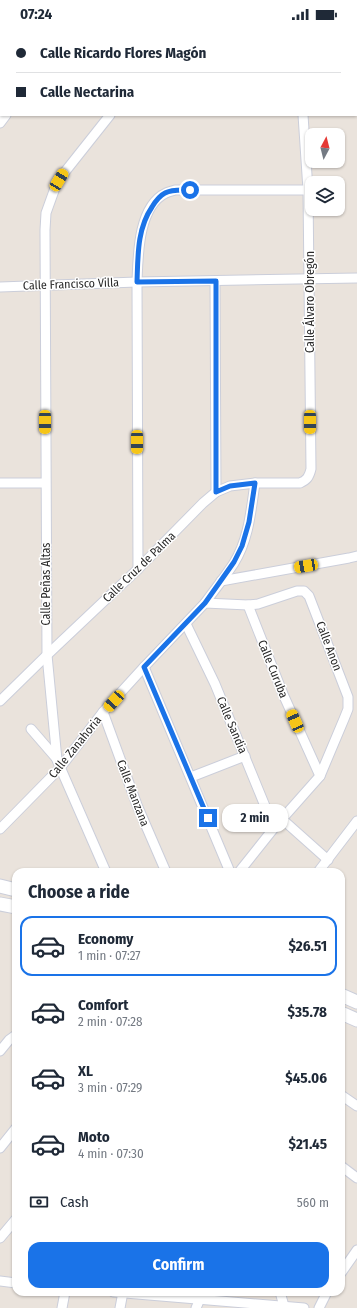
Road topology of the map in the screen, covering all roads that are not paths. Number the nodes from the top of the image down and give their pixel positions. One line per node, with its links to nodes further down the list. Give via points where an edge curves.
1 (109, 116): 10 (street, Calle Peñas Altas, via 64,173 50,200 45,230)
2 (304, 116): 3 (street, Calle Álvaro Obregón)
3 (307, 176)
4 (305, 190): 9 (street, via 175,190 165,193 156,200 146,215 141,230)
5 (309, 216): 7 (street, Calle Álvaro Obregón)
6 (357, 278): 7 (street, Calle Francisco Villa)
7 (310, 279): 8 (street, Calle Francisco Villa); 15 (street, Calle Álvaro Obregón, via 311,469 309,477)
8 (216, 281): 9 (street, Calle Francisco Villa); 16 (street)
9 (137, 282): 10 (street, Calle Francisco Villa); 18 (street)
10 (45, 286): 11 (street, Calle Francisco Villa); 13 (street, Calle Peñas Altas)
11 (0, 287)
12 (0, 483): 13 (street)
13 (45, 483): 23 (street, Calle Peñas Altas)
14 (255, 483): 15 (street, Calle Cruz de Palma); 16 (street, Calle Cruz de Palma, via 230,486); 19 (street, Calle Zanahoria, via 249,522 242,546)
15 (300, 483)
16 (216, 492): 18 (street, Calle Cruz de Palma)
17 (357, 556): 19 (street)
18 (138, 569): 23 (street, Calle Cruz de Palma)
19 (221, 581): 20 (street, Calle Zanahoria)
20 (205, 603): 21 (street); 22 (street, Calle Zanahoria)
21 (248, 605): 30 (street, Calle Curuba, via 283,694); 30 (street, Calle Anon, via 297,591 304,591 309,596 348,697 348,709)
22 (186, 624): 24 (street, Calle Zanahoria); 28 (street, Calle Sandia)
23 (47, 655): 25 (street, Calle Cruz de Palma); 29 (street, Calle Peñas Altas)
24 (144, 667): 26 (street, Calle Zanahoria); 31 (street)
25 (0, 701)
26 (103, 712): 29 (street, Calle Zanahoria); 38 (street, Calle Manzana, via 137,805)
27 (31, 729): 29 (street)
28 (245, 756): 31 (street); 34 (street, Calle Sandia)
29 (59, 764): 35 (street, Calle Zanahoria); 37 (street, Calle Peñas Altas)
30 (320, 776): 32 (street)
31 (191, 777): 39 (street)
32 (282, 819): 34 (street); 36 (street)
33 (357, 821): 36 (street)
34 (274, 828): 40 (street)
35 (0, 829)
36 (328, 860): 41 (street)
37 (104, 868)
38 (164, 868)
39 (228, 868)
40 (242, 868)
41 (321, 868)
42 (0, 886): 43 (street)
43 (12, 889)
44 (0, 904): 45 (street)
45 (12, 906)
46 (345, 998): 47 (street)
47 (357, 1002)
48 (345, 1016): 49 (street)
49 (357, 1020)
50 (12, 1038): 51 (street)
51 (0, 1051)
52 (345, 1097): 53 (street)
53 (357, 1106)
54 (12, 1133): 55 (street)
55 (0, 1148)
56 (345, 1169): 57 (street)
57 (357, 1178)
58 (12, 1224): 59 (street)
59 (0, 1238)
60 (357, 1250): 61 (street)
61 (345, 1266)
62 (0, 1281): 63 (street)
63 (12, 1282)
64 (64, 1296): 71 (street)
65 (120, 1296): 72 (street)
66 (160, 1296): 69 (street)
67 (281, 1296): 70 (street)
68 (325, 1296): 74 (street)
69 (199, 1300): 70 (street)
70 (284, 1306): 73 (street)
71 (62, 1308)
72 (120, 1308)
73 (304, 1308)
74 (319, 1308)

